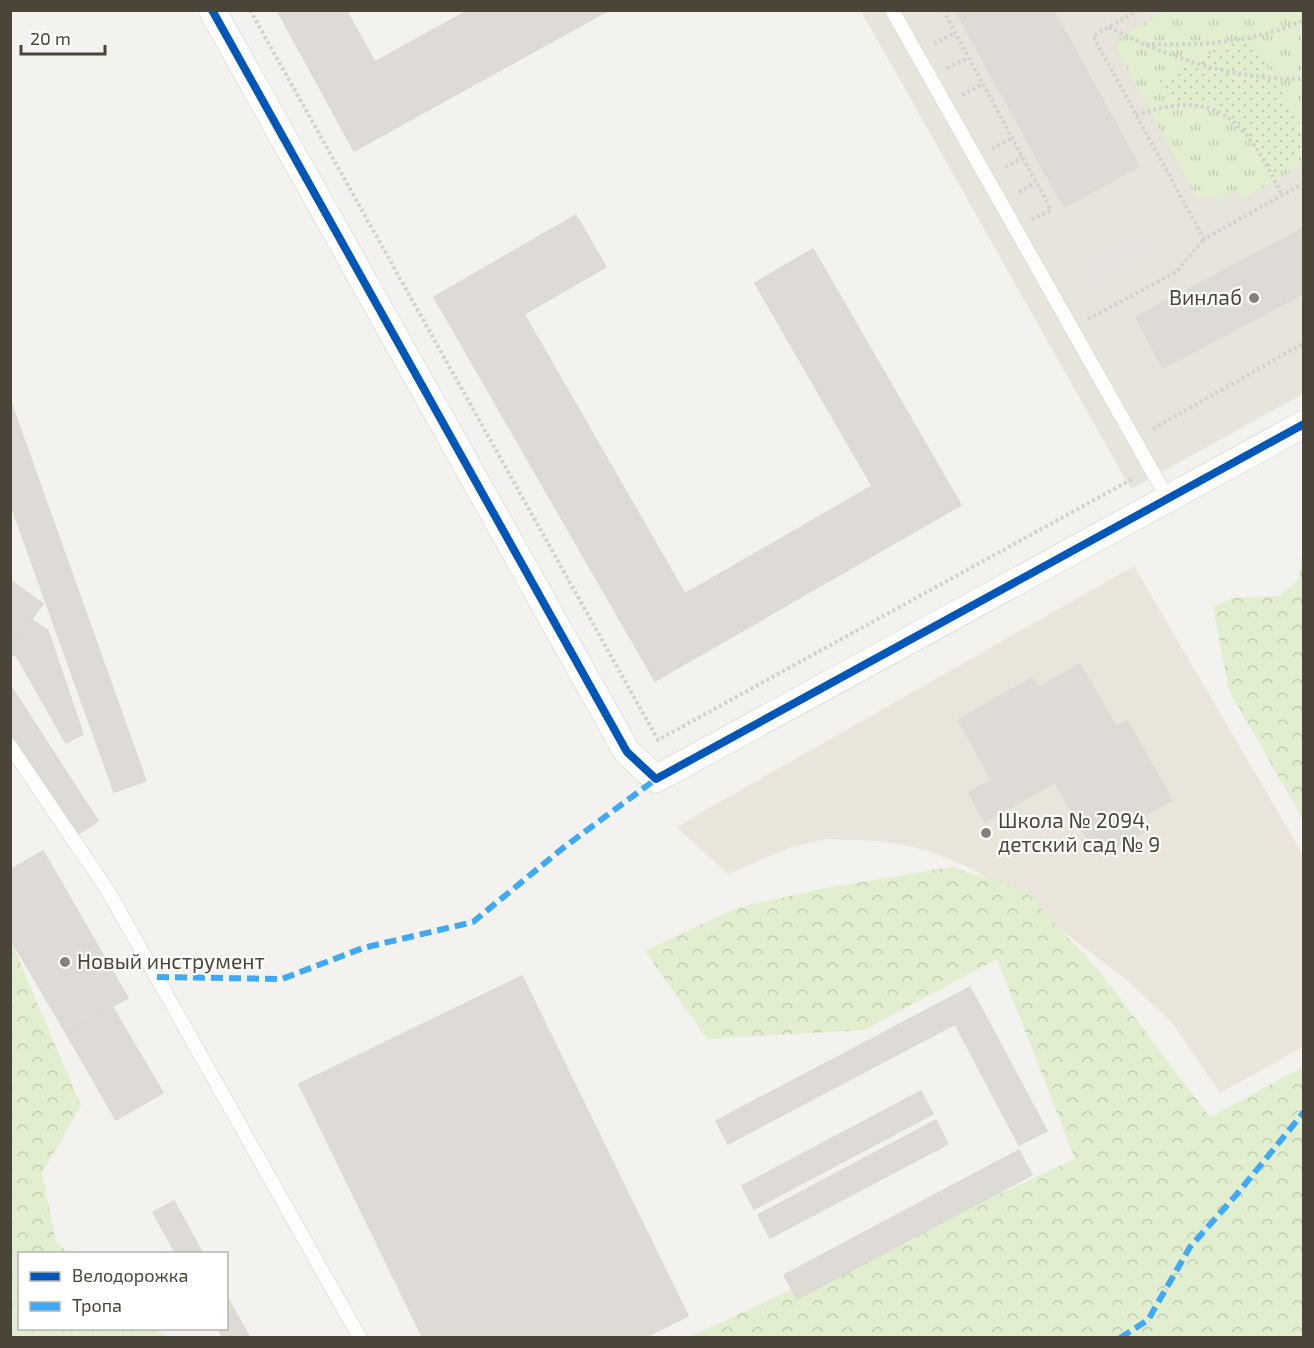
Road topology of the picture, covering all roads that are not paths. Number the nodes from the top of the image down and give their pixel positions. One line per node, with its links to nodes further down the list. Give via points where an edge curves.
1 (212, 10): 4 (street, via 627,752 656,779)
2 (892, 10): 4 (lane)
3 (1304, 424): 4 (street)
4 (1168, 498)
5 (10, 746): 6 (lane, via 108,891)
6 (360, 1338)

